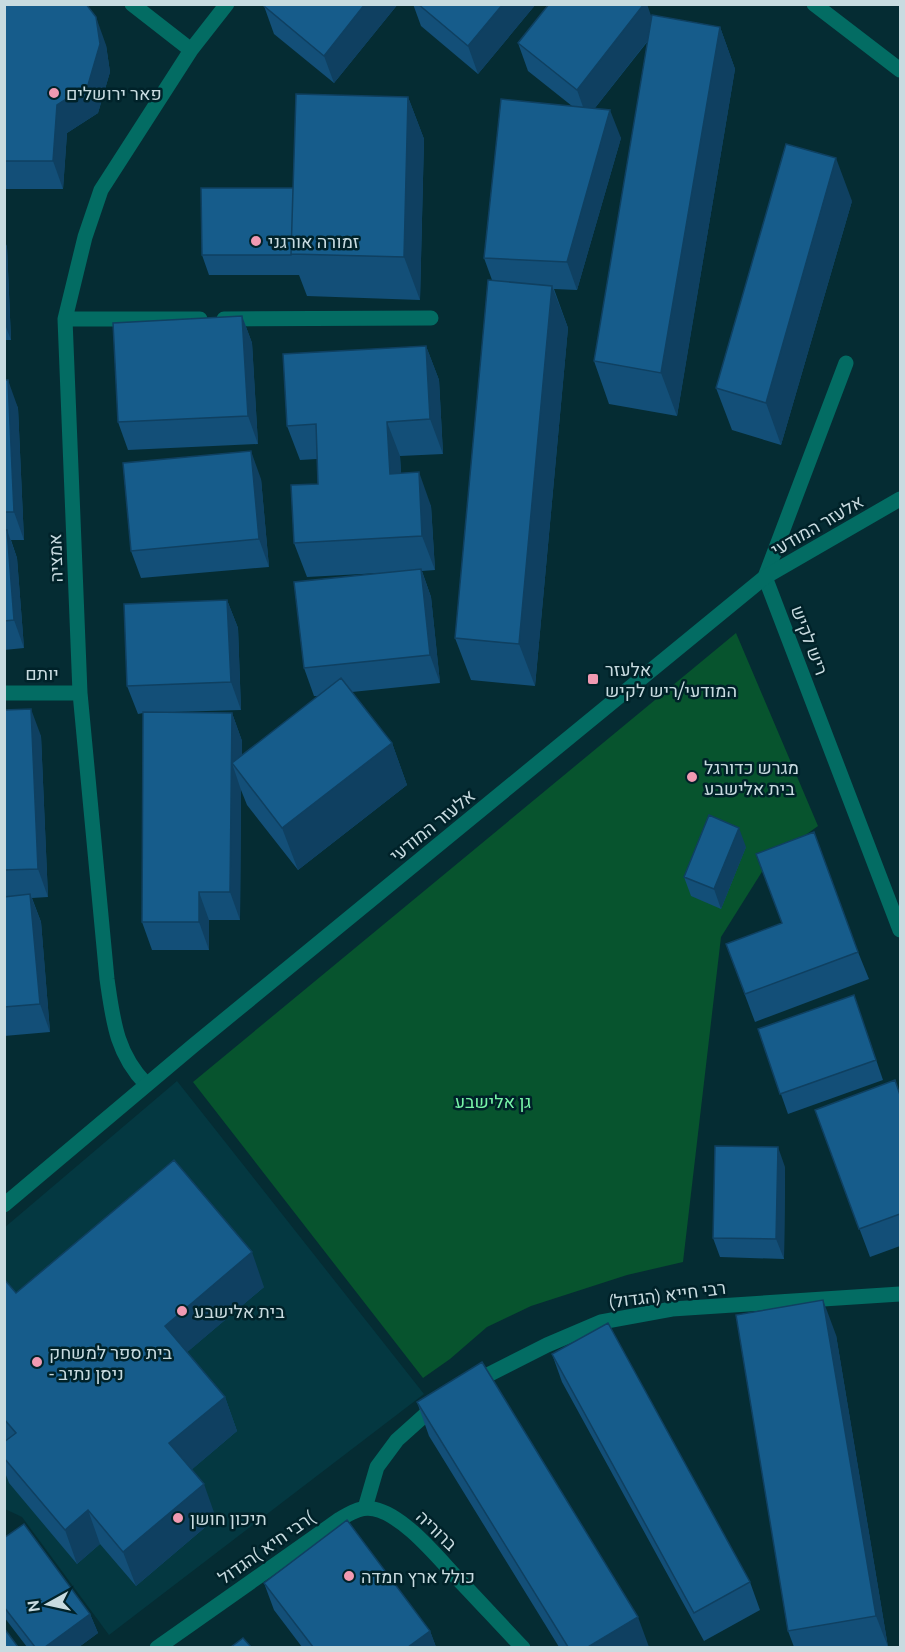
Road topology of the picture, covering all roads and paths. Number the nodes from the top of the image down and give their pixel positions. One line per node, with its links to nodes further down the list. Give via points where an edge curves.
1 (132, 4): 4 (street)
2 (227, 4): 4 (street, אמציה)
3 (814, 4): 5 (street)
4 (191, 50): 7 (street, אמציה, via 101,190)
5 (900, 70)
6 (430, 318): 7 (street)
7 (65, 319): 12 (street, אמציה)
8 (846, 363): 10 (street)
9 (900, 499): 10 (street, אלעזר המודעי)
10 (765, 577): 13 (street, ריש לקיש); 14 (street, אלעזר המודעי)
11 (4, 693): 12 (street, יותם)
12 (80, 693): 14 (street, אמציה, via 112,1018 120,1046)
13 (900, 930)
14 (146, 1084): 15 (street, אלעזר המודעי)
15 (4, 1205)
16 (900, 1294): 17 (street, רבי חייא (הגדול), via 672,1310 602,1322 547,1345 439,1403 397,1440 376,1467)
17 (365, 1508): 18 (street, רבי חיא )הגדול(, via 340,1519); 19 (street, ברוריה, via 401,1522)
18 (157, 1647)
19 (523, 1647)

